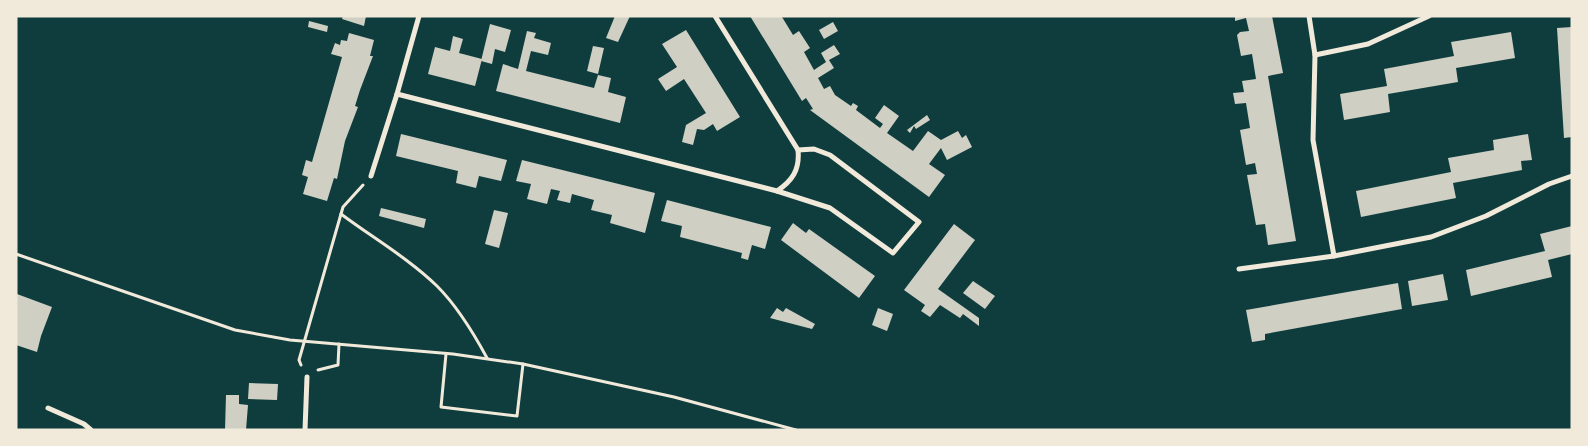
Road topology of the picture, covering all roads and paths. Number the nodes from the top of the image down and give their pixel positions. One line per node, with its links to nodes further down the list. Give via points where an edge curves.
1 (419, 16): 6 (street)
2 (715, 16): 7 (street)
3 (1309, 16): 5 (street)
4 (1429, 16): 5 (street, via 1368,44)
5 (1315, 55): 13 (street, via 1314,140)
6 (398, 94): 8 (street); 10 (street)
7 (798, 150): 10 (street, via 794,175); 10 (street, via 814,149 830,155 919,222 894,253 830,208)
8 (372, 176): 11 (path, via 343,206)
9 (1572, 176): 13 (street, via 1450,231)
10 (777, 191)
11 (341, 214): 15 (path); 18 (path, via 437,286 466,321)
12 (16, 254): 15 (path, via 235,330)
13 (1334, 256): 14 (street)
14 (1239, 269)
15 (304, 341): 16 (path); 20 (path, via 299,360)
16 (339, 344): 17 (path); 20 (path, via 338,365 321,368)
17 (446, 354): 18 (path); 19 (path, via 441,407 517,416)
18 (488, 359): 19 (path)
19 (523, 364): 24 (path, via 683,399)
20 (307, 377): 23 (street)
21 (48, 408): 22 (street)
22 (91, 430)
23 (305, 430)
24 (796, 430)

